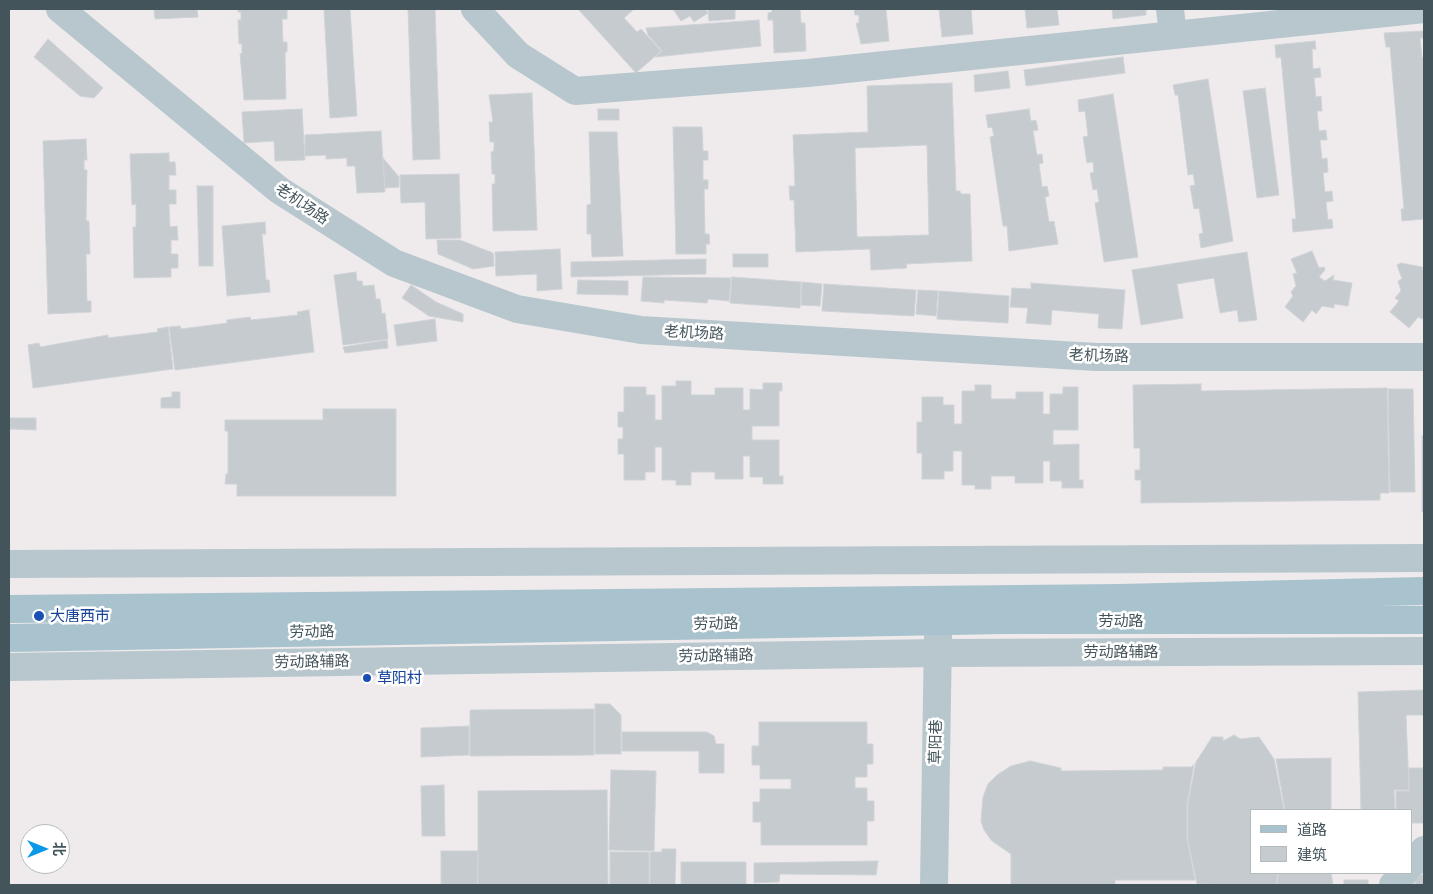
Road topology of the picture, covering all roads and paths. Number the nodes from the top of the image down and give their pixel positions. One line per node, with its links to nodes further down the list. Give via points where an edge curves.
1 (60, 9): 5 (street, 老机场路, via 279,190 394,263 516,309 641,330 1096,357)
2 (475, 9): 4 (street, via 518,55 575,91 808,73)
3 (1424, 9): 4 (street)
4 (1172, 22)
5 (1424, 357)
6 (1424, 558): 7 (street)
7 (9, 564)
8 (1424, 591): 10 (main road, 劳动路, via 1120,598)
9 (9, 609): 10 (main road, 劳动路)
10 (937, 610): 11 (main road, 劳动路); 12 (main road, 劳动路); 14 (street, 草阳巷)
11 (1424, 620)
12 (9, 638)
13 (1424, 651): 14 (street, 劳动路辅路)
14 (937, 653): 15 (street, 劳动路辅路); 19 (street, 草阳巷)
15 (9, 667)
16 (1424, 850): 17 (street)
17 (1413, 863)
18 (1403, 874): 20 (street)
19 (934, 885)
20 (1393, 885)

